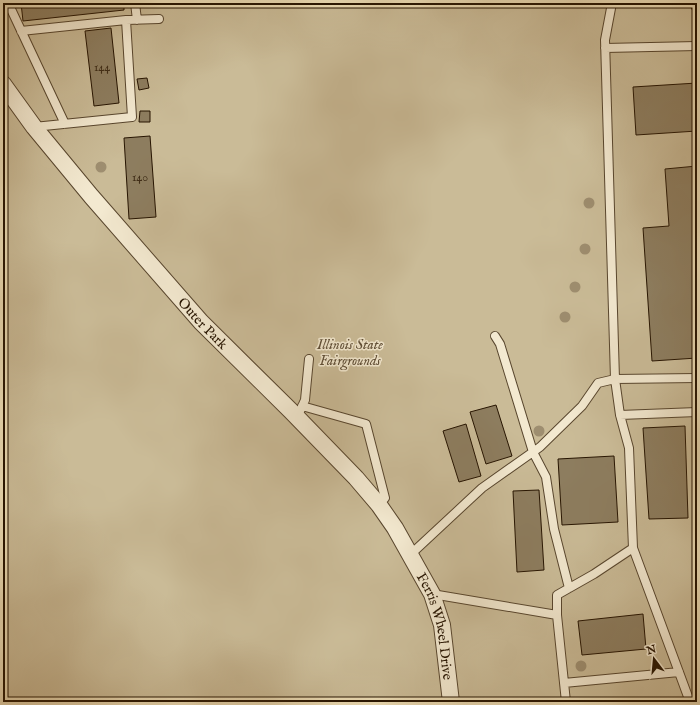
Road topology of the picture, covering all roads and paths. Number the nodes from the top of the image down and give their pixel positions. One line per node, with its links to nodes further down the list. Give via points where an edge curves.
1 (135, 3): 6 (lane)
2 (612, 3): 9 (lane)
3 (3, 8): 7 (lane, via 10,7)
4 (159, 19): 6 (lane)
5 (126, 20): 6 (lane); 7 (lane); 11 (lane, via 132,117)
6 (137, 20)
7 (21, 31): 11 (lane)
8 (697, 46): 9 (lane)
9 (605, 48): 16 (lane)
10 (3, 84): 12 (street, Outer Park)
11 (65, 124): 12 (lane)
12 (34, 127): 17 (street, Outer Park, via 201,322)
13 (495, 336): 20 (lane, via 500,344)
14 (309, 359): 17 (lane, via 305,400)
15 (697, 378): 16 (lane)
16 (615, 379): 19 (lane); 20 (lane, via 598,383 582,406)
17 (300, 412): 21 (street, Outer Park); 21 (lane, via 366,424 384,498)
18 (697, 412): 19 (lane)
19 (620, 415): 22 (lane, via 629,448)
20 (533, 452): 23 (lane, via 482,488); 24 (lane, via 546,477 554,529)
21 (379, 504): 23 (street, Outer Park, via 396,528)
22 (633, 548): 24 (lane); 27 (lane)
23 (410, 555): 25 (street, Ferris Wheel Drive)
24 (569, 588): 26 (lane, via 557,595)
25 (432, 594): 26 (lane); 29 (street, Ferris Wheel Drive, via 442,626)
26 (557, 615): 28 (lane)
27 (679, 672): 28 (lane); 31 (lane)
28 (564, 683): 30 (lane)
29 (452, 702)
30 (566, 702)
31 (690, 702)

